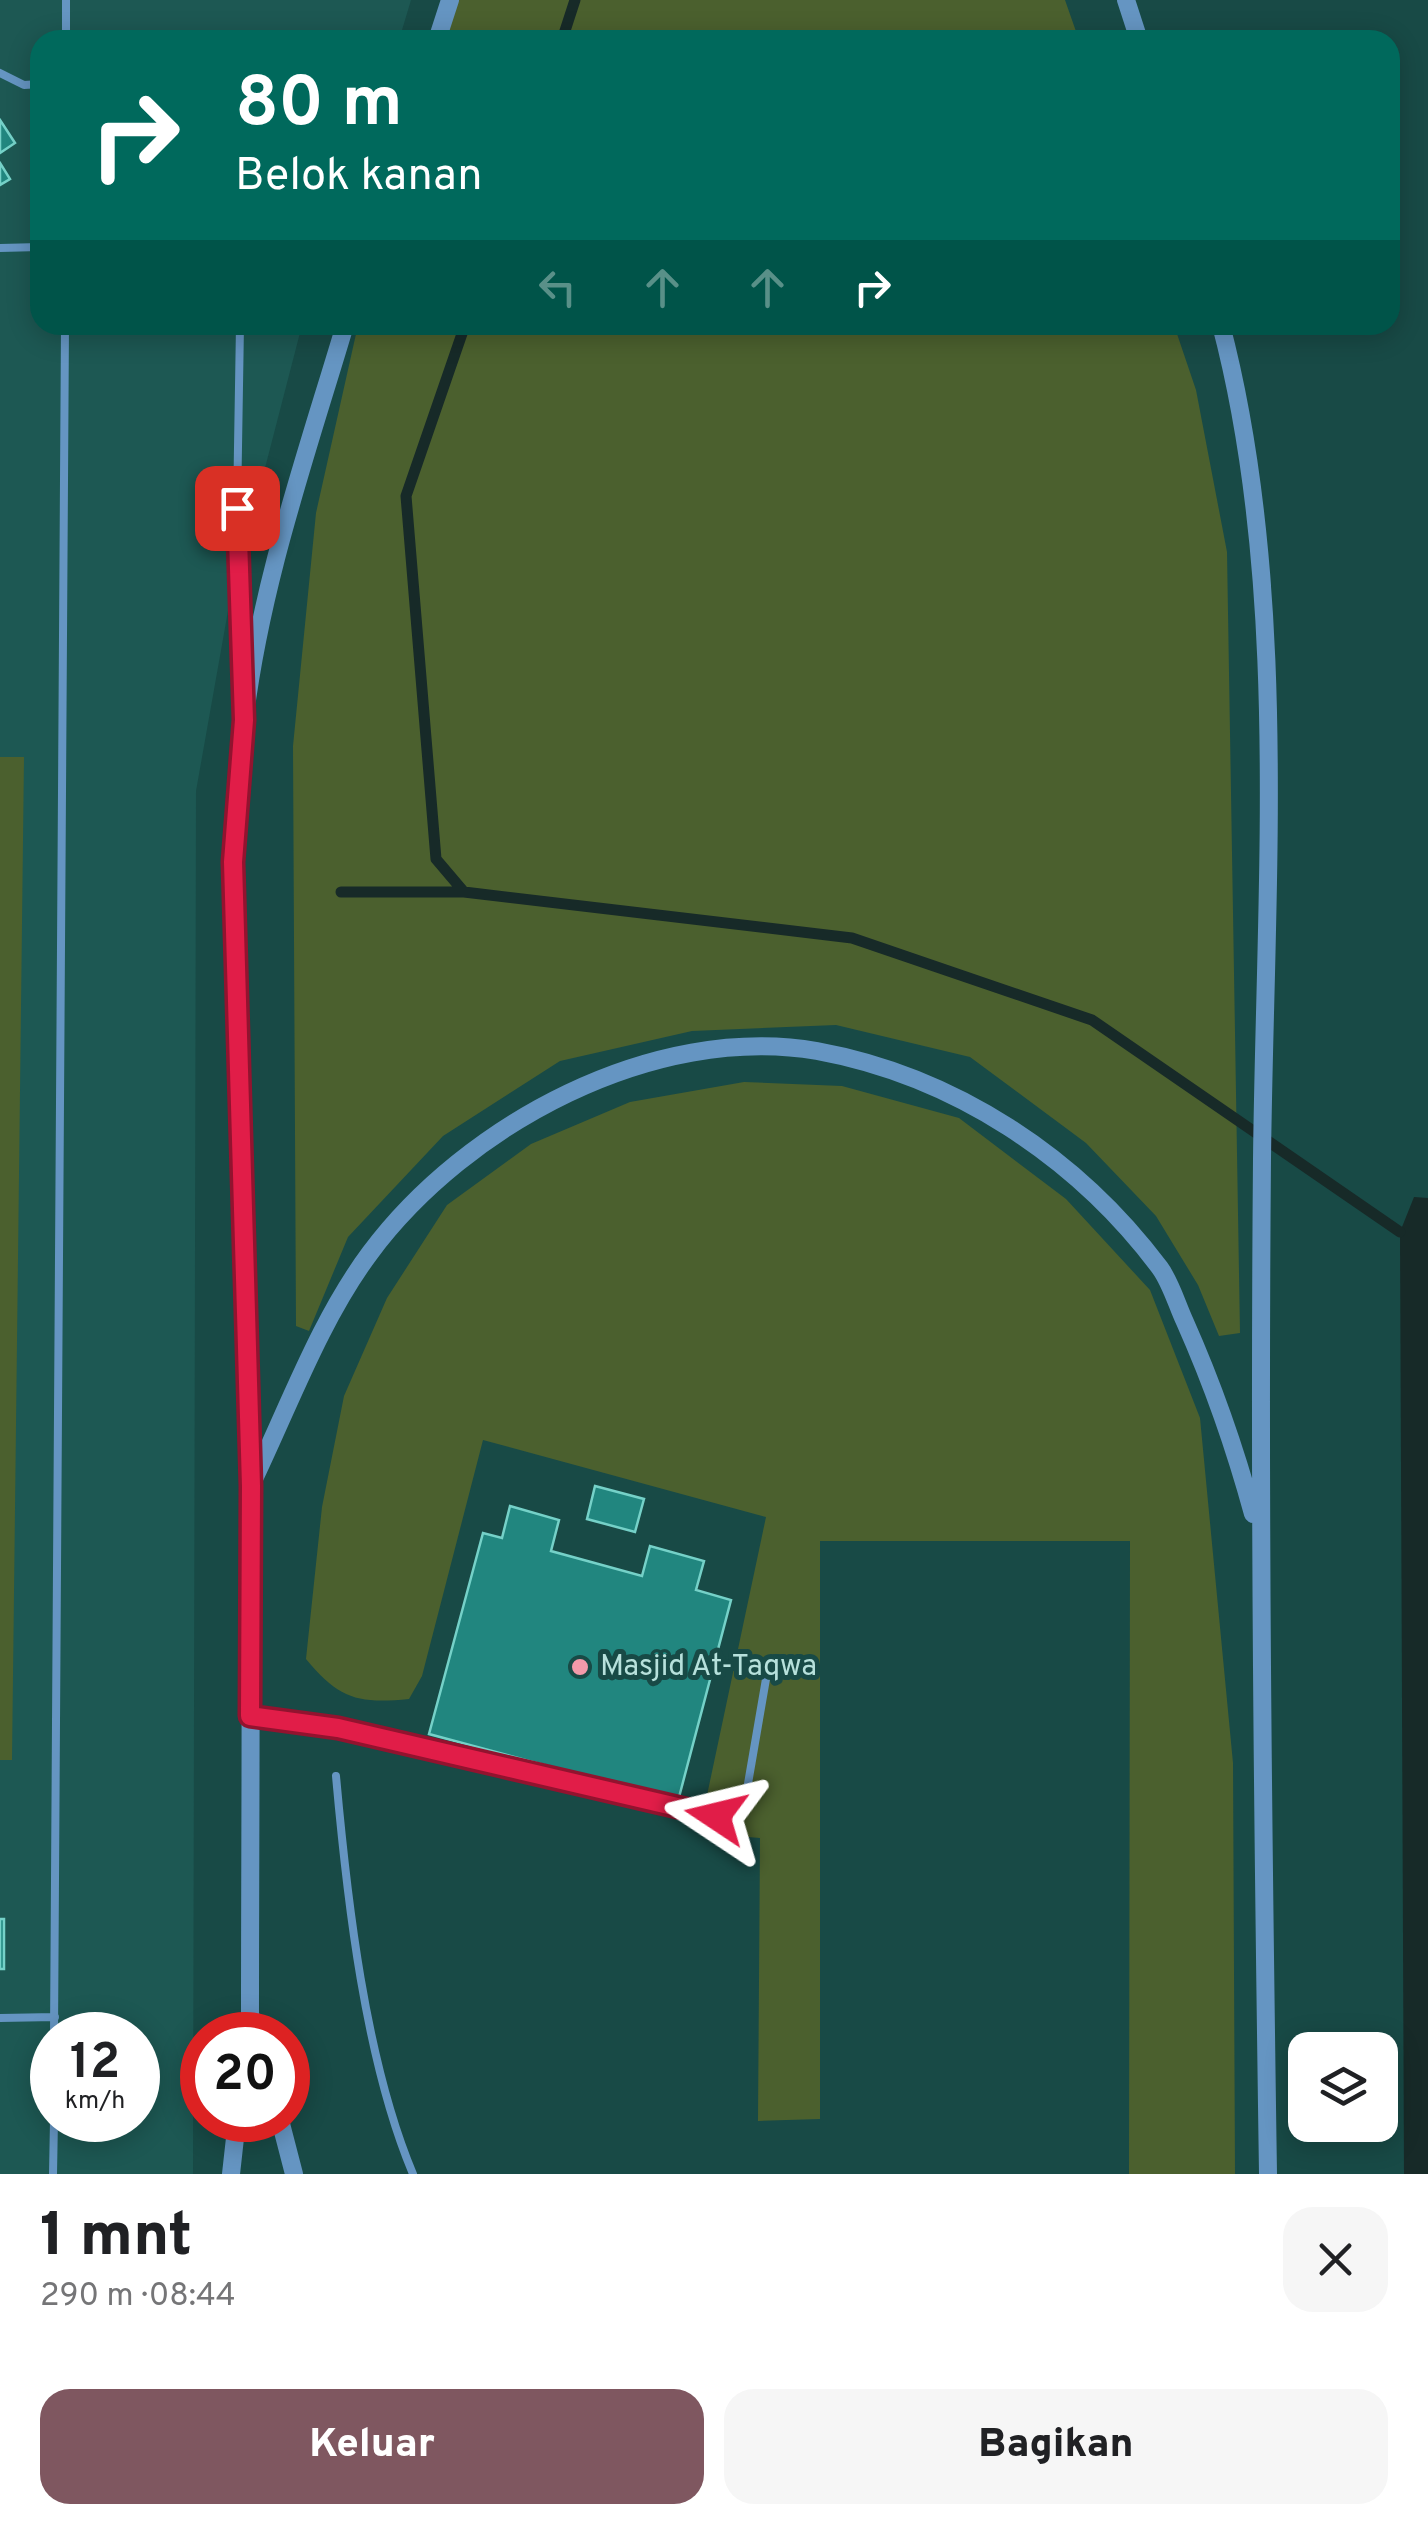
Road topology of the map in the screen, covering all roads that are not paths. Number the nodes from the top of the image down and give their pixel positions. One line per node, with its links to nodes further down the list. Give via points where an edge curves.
1 (66, 0): 4 (lane)
2 (450, 0): 5 (street)
3 (1126, 0): 6 (street)
4 (66, 30)
5 (440, 30)
6 (1135, 30)
7 (0, 74): 8 (lane)
8 (30, 85)
9 (30, 247): 10 (lane)
10 (0, 248)
11 (65, 335): 21 (lane)
12 (240, 335): 15 (lane)
13 (342, 335): 15 (street, via 296,480)
14 (1224, 335): 17 (street, via 1261,537 1267,826)
15 (244, 720): 16 (street, via 233,862)
16 (251, 1486): 17 (street, via 370,1253 438,1179 526,1112 612,1075 713,1049 816,1051 918,1080 996,1118 1088,1184 1162,1271 1230,1432); 19 (street)
17 (1259, 1533): 32 (street)
18 (766, 1678): 19 (lane, via 745,1801 716,1816 338,1728)
19 (250, 1716): 22 (street)
20 (336, 1776): 31 (lane, via 374,2038)
21 (54, 2012)
22 (250, 2012)
23 (30, 2017): 24 (lane)
24 (0, 2018)
25 (54, 2142): 29 (lane)
26 (235, 2142): 30 (street)
27 (286, 2142): 28 (street)
28 (295, 2173)
29 (54, 2174)
30 (231, 2174)
31 (413, 2174)
32 (1268, 2174)

